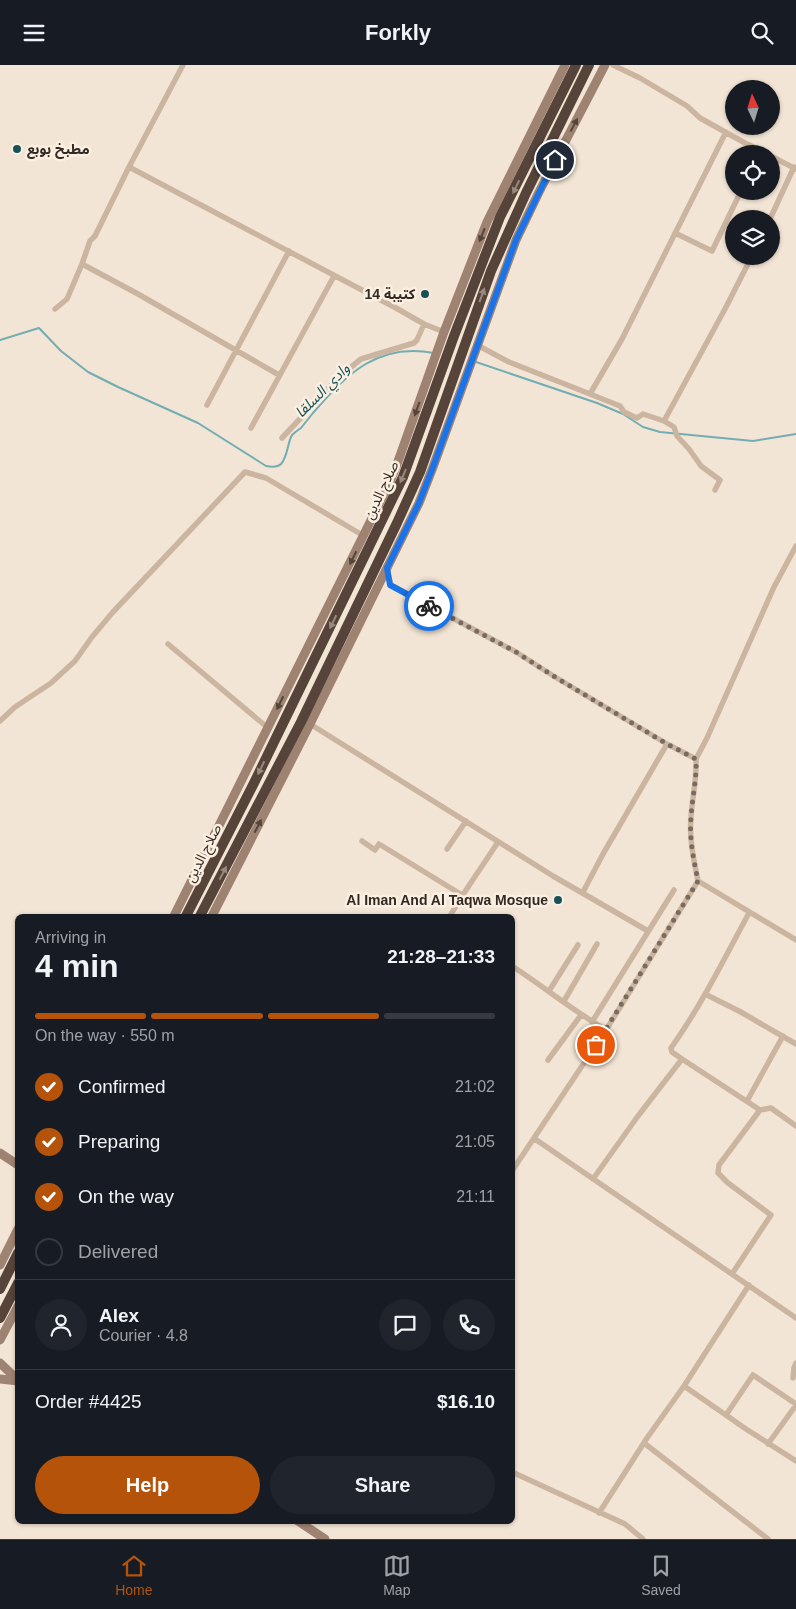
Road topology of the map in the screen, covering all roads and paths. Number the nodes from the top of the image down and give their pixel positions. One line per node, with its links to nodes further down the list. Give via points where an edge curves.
1 (183, 65): 12 (street)
2 (564, 65): 25 (main road, one-way to 25, via 487,222)
3 (576, 65): 19 (highway, صلاح الدين, one-way to 19, via 500,217)
4 (588, 65): 21 (highway, صلاح الدين)
5 (605, 65): 26 (main road, one-way to 5, via 516,240)
6 (613, 65): 7 (street, via 640,78)
7 (725, 131)
8 (725, 134): 16 (street)
9 (731, 135): 10 (street)
10 (748, 145)
11 (780, 160): 13 (street)
12 (129, 167): 17 (street); 18 (street, via 96,236 90,241)
13 (795, 168): 15 (street)
14 (737, 200): 16 (street, via 712,251)
15 (774, 210)
16 (675, 233): 30 (street, via 622,339)
17 (289, 251): 22 (street); 27 (street)
18 (82, 264): 23 (street, via 67,299); 27 (street)
19 (481, 265): 21 (highway); 25 (highway, صلاح الدين)
20 (747, 265): 32 (street)
21 (491, 271): 60 (highway, صلاح الدين, one-way to 21, via 301,722 397,523 420,472)
22 (334, 276): 24 (street); 29 (street)
23 (55, 309)
24 (424, 324): 25 (street); 34 (street, via 414,343 362,359 346,371)
25 (447, 334): 28 (highway, صلاح الدين)
26 (477, 345): 30 (street, via 509,362); 38 (main road, via 419,503)
27 (236, 350): 29 (street); 31 (street)
28 (438, 363): 36 (main road, one-way to 36); 55 (highway, صلاح الدين, one-way to 55, via 429,407 403,477)
29 (279, 375): 33 (street)
30 (590, 394): 32 (street, via 620,406 624,412 637,418 643,414)
31 (206, 405)
32 (664, 421): 35 (street, via 674,427 677,436 701,466 720,480)
33 (251, 428)
34 (282, 438)
35 (715, 490)
36 (364, 536): 42 (street, via 266,478 245,472 113,612 75,661); 44 (main road, one-way to 44)
37 (796, 546): 46 (street)
38 (387, 568): 39 (street); 40 (main road)
39 (390, 585): 40 (street); 45 (street, via 516,652)
40 (373, 595): 43 (main road)
41 (168, 644): 44 (street)
42 (0, 721)
43 (310, 724): 47 (street); 61 (main road, one-way to 43)
44 (268, 728): 57 (main road)
45 (667, 744): 46 (street); 53 (street)
46 (696, 759): 51 (street, via 690,819)
47 (466, 821): 49 (street); 50 (street)
48 (362, 841): 54 (street, via 375,850 379,844)
49 (498, 842): 53 (street); 54 (street)
50 (447, 849)
51 (698, 881): 56 (street); 73 (street)
52 (674, 890): 63 (street)
53 (583, 892): 63 (street)
54 (462, 895): 62 (street)
55 (192, 905): 58 (highway, صلاح الدين); 59 (highway)
56 (749, 913): 64 (street); 69 (street)
57 (175, 914)
58 (187, 914)
59 (196, 914)
60 (200, 914)
61 (213, 914)
62 (451, 914)
63 (648, 931): 72 (street)
64 (796, 941)
65 (578, 945): 68 (street)
66 (597, 945): 70 (street)
67 (515, 968): 68 (street)
68 (549, 991): 70 (street)
69 (705, 994): 74 (street); 76 (street, via 671,1048)
70 (564, 1001): 71 (street)
71 (581, 1015): 72 (street); 77 (street)
72 (592, 1021): 73 (street)
73 (606, 1030): 81 (street)
74 (782, 1036): 75 (street); 78 (street)
75 (796, 1044)
76 (682, 1059): 78 (street); 85 (street)
77 (548, 1060)
78 (747, 1101): 79 (street)
79 (760, 1110): 80 (street, via 771,1108); 89 (street, via 719,1165 718,1173 728,1183 771,1215)
80 (796, 1126)
81 (535, 1139): 84 (street); 85 (street)
82 (0, 1153): 83 (main road)
83 (15, 1163)
84 (515, 1167)
85 (593, 1179): 89 (street)
86 (15, 1235): 88 (main road)
87 (15, 1259): 91 (highway)
88 (0, 1265)
89 (732, 1275): 90 (street)
90 (749, 1285): 95 (street); 103 (street)
91 (0, 1289)
92 (15, 1289): 94 (highway)
93 (15, 1312): 96 (main road)
94 (0, 1317)
95 (796, 1318)
96 (0, 1340)
97 (0, 1363): 99 (main road)
98 (796, 1363): 100 (street)
99 (15, 1378)
100 (793, 1378)
101 (0, 1379): 102 (main road)
102 (15, 1381)
103 (684, 1386): 105 (street); 106 (street)
104 (796, 1404): 105 (street, via 753,1375); 107 (street)
105 (726, 1415): 107 (street)
106 (644, 1443): 110 (street); 114 (street)
107 (768, 1443): 108 (street)
108 (796, 1461)
109 (515, 1473): 110 (street)
110 (599, 1513): 113 (street)
111 (302, 1524): 112 (main road)
112 (325, 1539)
113 (643, 1539)
114 (768, 1539)

